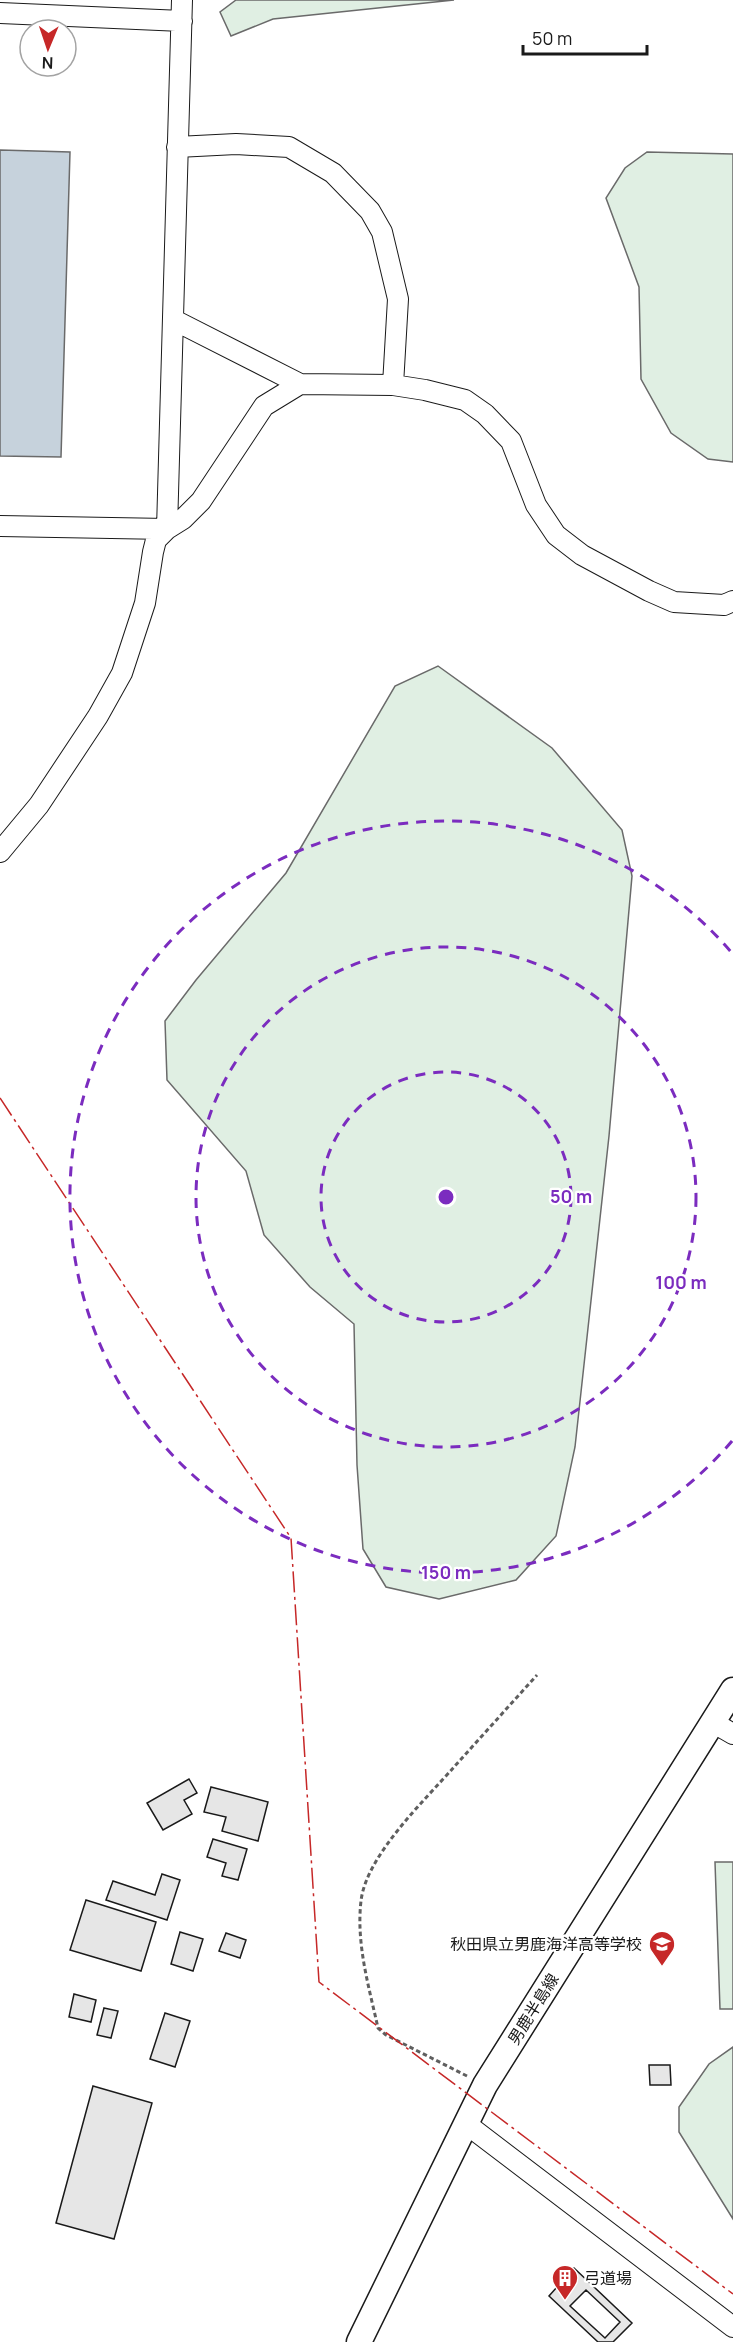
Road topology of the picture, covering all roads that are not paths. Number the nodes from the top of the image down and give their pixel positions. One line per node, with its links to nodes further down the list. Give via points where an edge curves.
1 (182, 0): 3 (street)
2 (0, 13): 3 (street)
3 (182, 21): 4 (street)
4 (177, 147): 5 (street); 7 (street, via 289,147 333,173 370,211 382,232 398,299)
5 (174, 320): 6 (street); 9 (street)
6 (300, 384): 7 (street); 9 (street, via 264,406 201,501)
7 (393, 385): 10 (street, via 465,400 485,414 511,441 537,505 556,535 582,555 674,602 724,605)
8 (0, 526): 9 (street)
9 (167, 529): 11 (street, via 156,540 146,603 122,673 39,805)
10 (733, 601)
11 (0, 852)
12 (733, 1690): 13 (main road, 男鹿半島線)
13 (723, 1729): 14 (main road, 男鹿半島線, via 485,2085)
14 (465, 2123): 15 (street); 16 (main road, 男鹿半島線)
15 (733, 2327)
16 (363, 2339)

